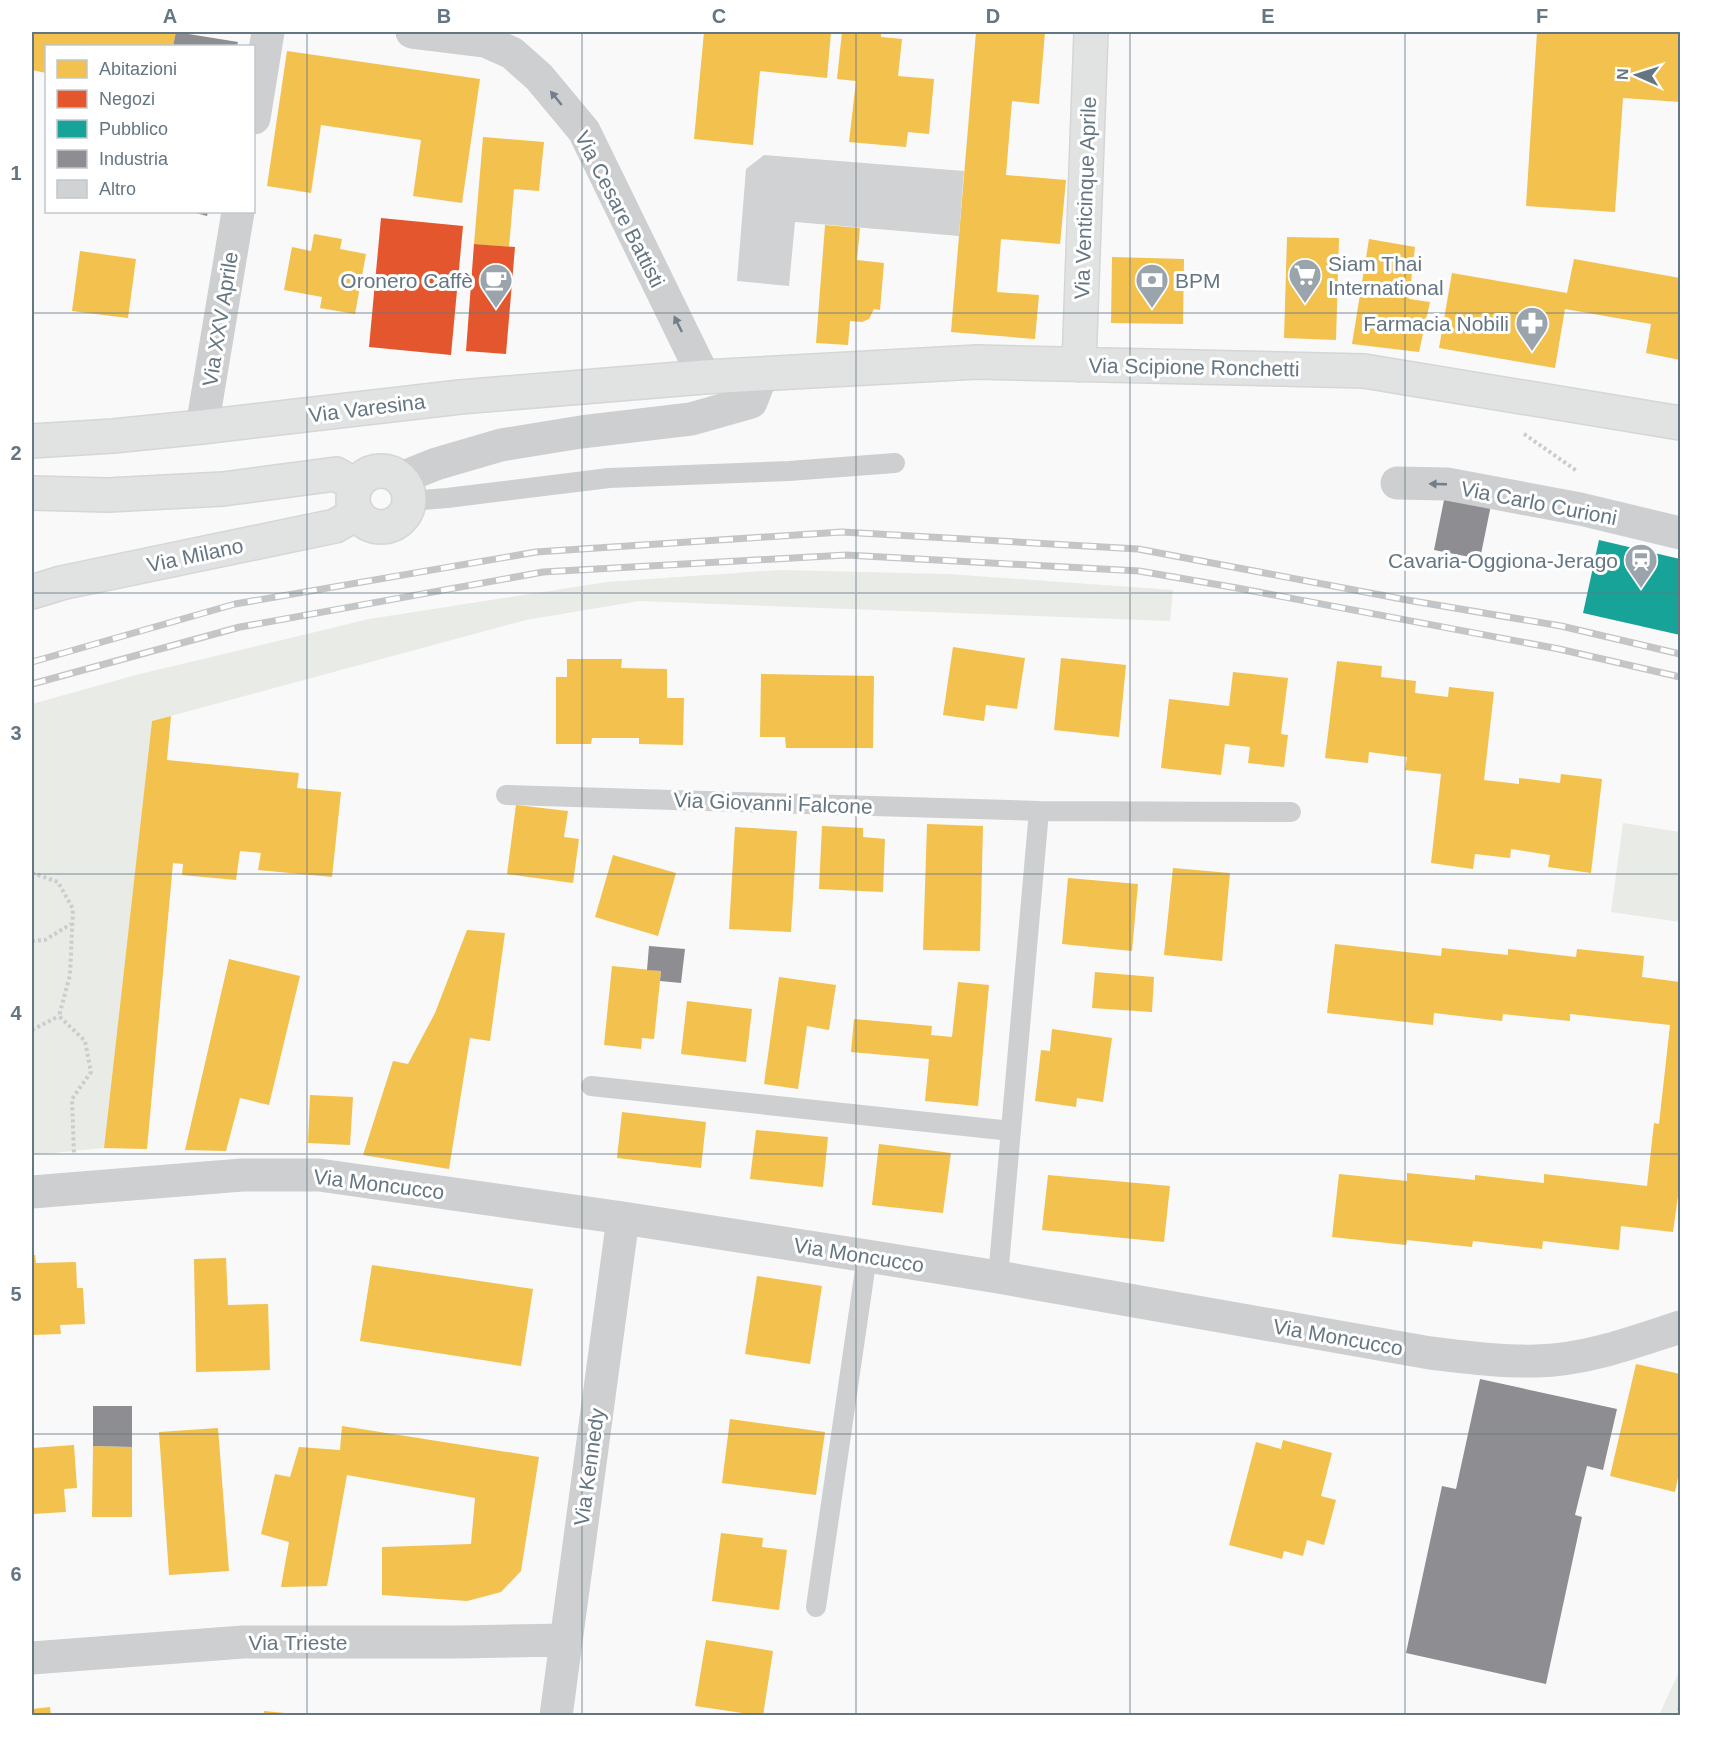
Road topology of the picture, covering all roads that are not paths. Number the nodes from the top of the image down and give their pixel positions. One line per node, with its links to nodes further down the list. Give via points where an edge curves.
1 (268, 32): 4 (street)
2 (412, 32): 8 (street, Via Cesare Battisti, one-way to 2, via 584,131 539,76 512,53 485,41)
3 (1091, 32): 6 (main road, Via Venticinque Aprile)
4 (255, 112)
5 (238, 213): 10 (street, Via XXV Aprile)
6 (1079, 365): 7 (main road, Via Scipione Ronchetti, via 977,362); 9 (main road, Via Scipione Ronchetti, via 1364,371)
7 (762, 374): 8 (main road, Via Scipione Ronchetti); 14 (street, via 751,402 691,419 501,445 436,464)
8 (704, 377): 10 (main road, Via Varesina, via 460,397)
9 (1680, 423)
10 (202, 427): 11 (main road, Via Varesina)
11 (32, 441)
12 (895, 463): 14 (lane, via 609,478 447,498)
13 (1397, 483): 17 (street, Via Carlo Curioni, one-way to 13, via 1447,484)
14 (405, 489): 16 (main road, Via Milano, via 389,471 376,470 364,475); 16 (main road, via 405,514 395,524 367,524)
15 (32, 493): 16 (main road, via 108,495 223,489 336,474)
16 (356, 500): 18 (main road, Via Milano, via 336,526)
17 (1680, 533)
18 (32, 592)
19 (506, 795): 20 (lane, Via Giovanni Falcone)
20 (1039, 811): 21 (lane, Via Giovanni Falcone); 23 (lane)
21 (1291, 812)
22 (591, 1086): 23 (lane)
23 (1011, 1131): 27 (lane)
24 (32, 1192): 25 (street, Via Moncucco, via 242,1175 319,1175)
25 (623, 1218): 26 (street, Via Moncucco); 30 (street, Via Kennedy)
26 (867, 1256): 27 (street, Via Moncucco); 29 (lane)
27 (998, 1277): 28 (street, Via Moncucco, via 1483,1359 1538,1361 1599,1353)
28 (1680, 1327)
29 (816, 1607)
30 (566, 1640): 31 (street, Via Trieste, via 243,1642); 32 (street, Via Kennedy)
31 (32, 1658)
32 (556, 1716)

